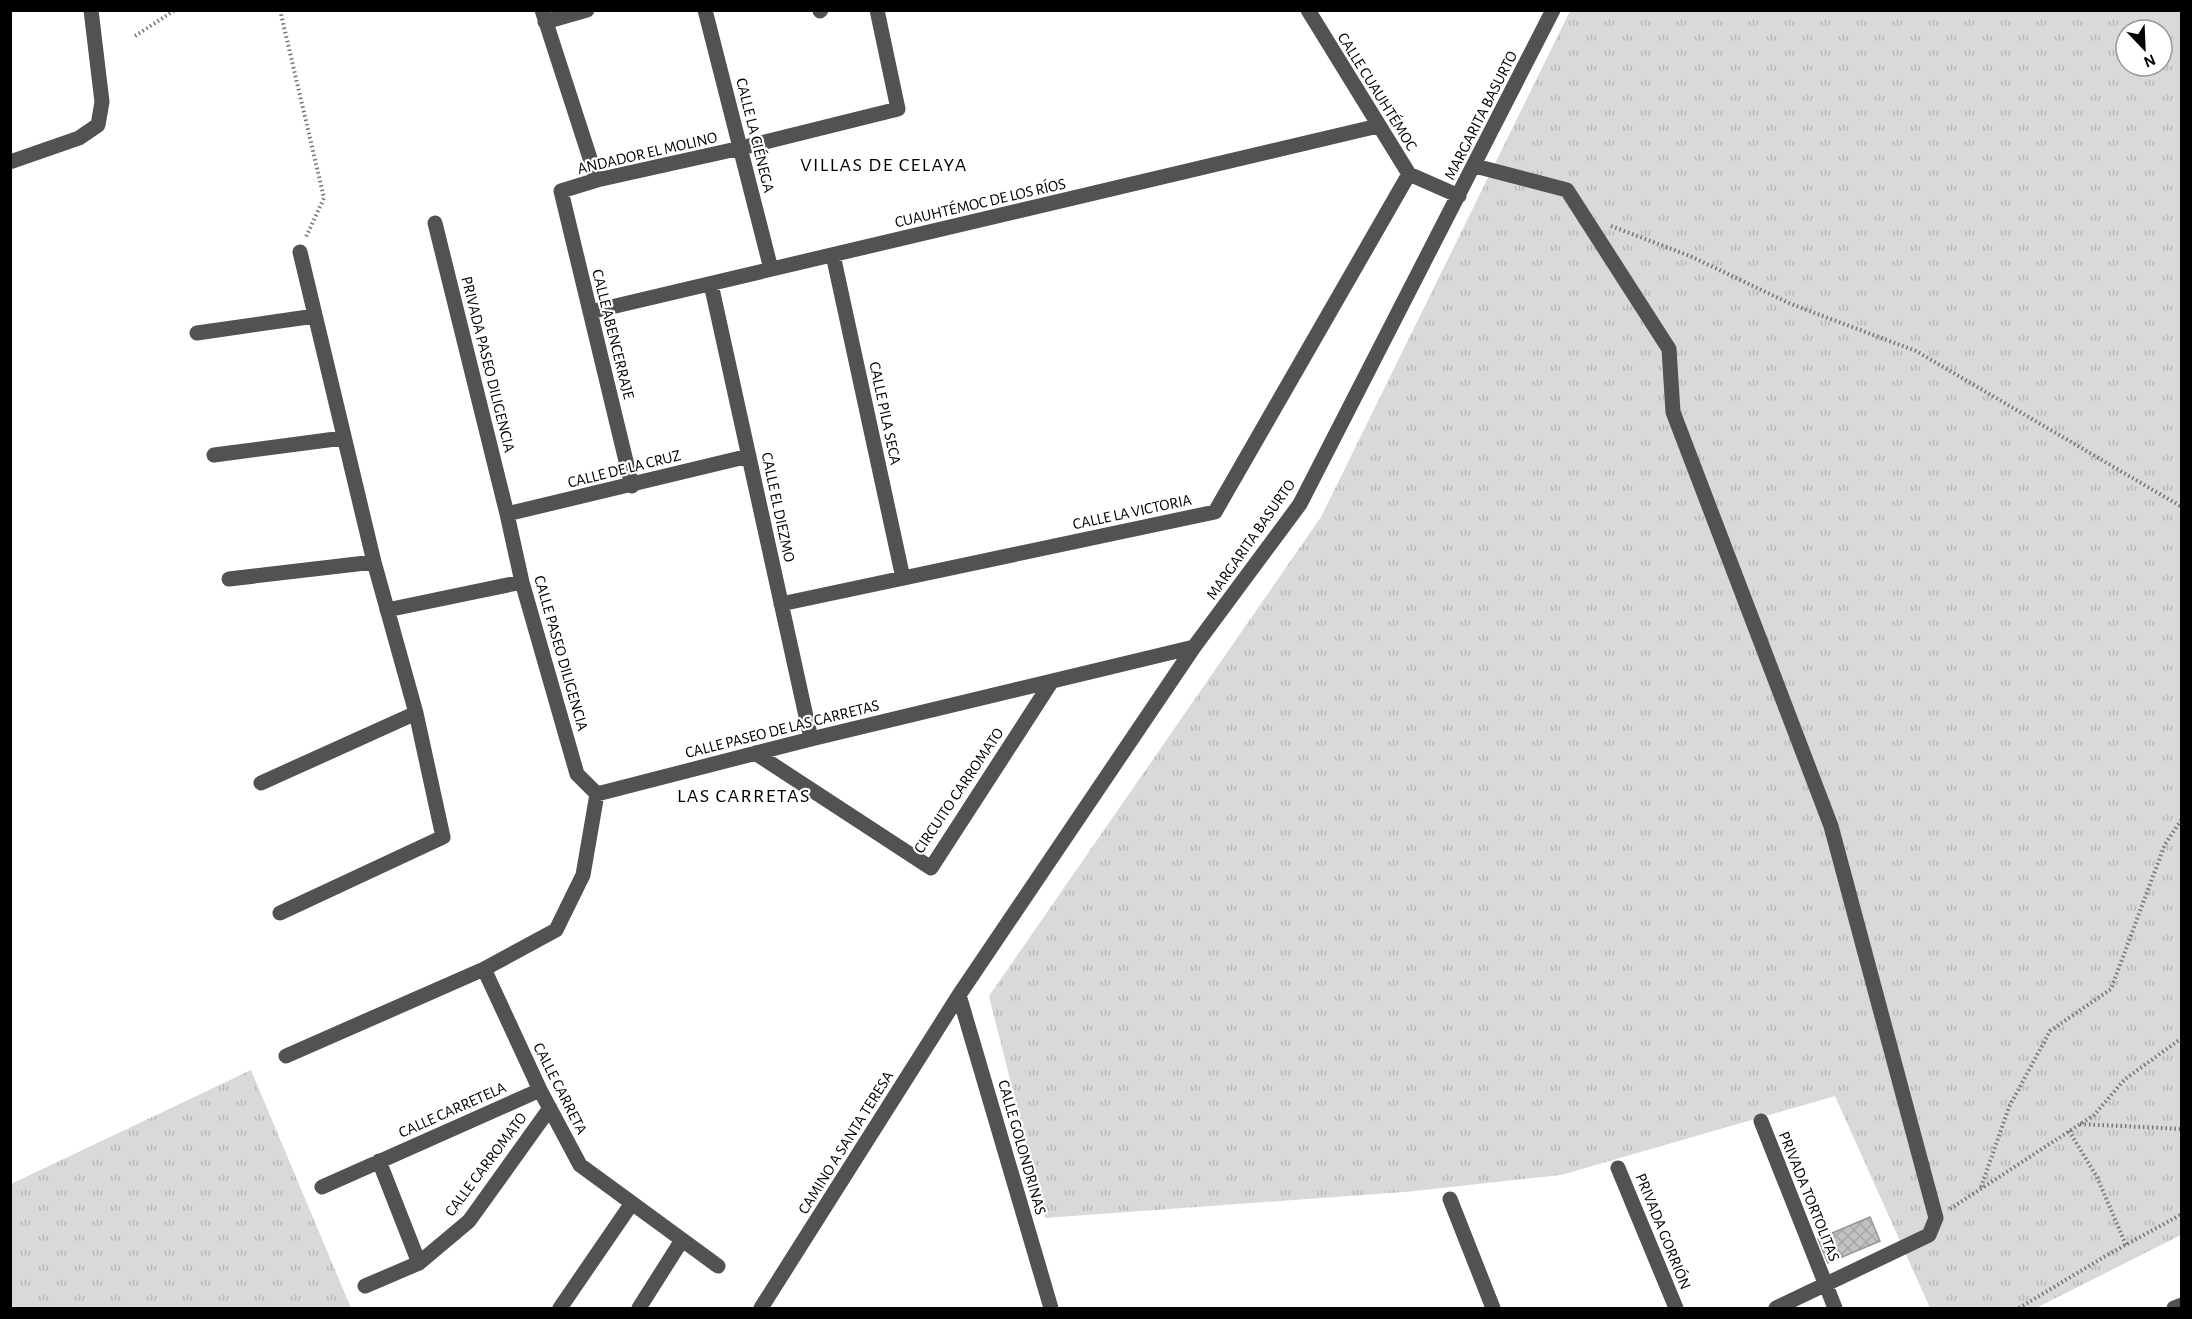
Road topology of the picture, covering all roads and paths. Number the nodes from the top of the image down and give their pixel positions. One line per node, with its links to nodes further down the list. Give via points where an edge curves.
1 (91, 10): 14 (street, via 102,102 98,125 79,138)
2 (175, 10): 11 (path)
3 (280, 10): 22 (path, via 324,198)
4 (587, 10): 9 (street)
5 (705, 10): 13 (street, CALLE LA CIÉNEGA)
6 (877, 10): 13 (street, ANDADOR EL MOLINO, via 898,109)
7 (1308, 10): 12 (street, CALLE CUAUHTÉMOC)
8 (1537, 10): 10 (street)
9 (544, 16): 17 (street)
10 (1551, 16): 15 (street, MARGARITA BASURTO)
11 (135, 36)
12 (1378, 126): 16 (street, CALLE CUAUHTÉMOC); 23 (street, CUAUHTÉMOC DE LOS RÍOS)
13 (741, 148): 17 (street, ANDADOR EL MOLINO); 24 (street, CALLE LA CIÉNEGA)
14 (10, 162)
15 (1475, 166): 19 (street, MARGARITA BASURTO); 20 (street, via 1567,190)
16 (1409, 174): 19 (street, CALLE CUAUHTÉMOC); 36 (street, CALLE LA VICTORIA, via 1215,512)
17 (597, 180): 18 (street, ANDADOR EL MOLINO)
18 (561, 191): 26 (street, CALLE ABENCERRAJE)
19 (1459, 196): 41 (street, MARGARITA BASURTO, via 1300,504)
20 (1582, 214): 33 (path, via 1690,256 1791,304 1916,351); 67 (street, via 1669,349 1673,412 1831,826)
21 (435, 223): 34 (street, PRIVADA PASEO DILIGENCIA)
22 (300, 252): 27 (street)
23 (833, 255): 24 (street, CUAUHTÉMOC DE LOS RÍOS); 36 (street, CALLE PILA SECA)
24 (771, 269): 25 (street, CUAUHTÉMOC DE LOS RÍOS)
25 (711, 284): 26 (street, CUAUHTÉMOC DE LOS RÍOS); 31 (street, CALLE EL DIEZMO)
26 (590, 312): 32 (street, CALLE ABENCERRAJE)
27 (315, 316): 28 (street); 29 (street)
28 (197, 333)
29 (343, 438): 30 (street); 35 (street)
30 (214, 455)
31 (749, 456): 32 (street, CALLE DE LA CRUZ); 39 (street, CALLE EL DIEZMO)
32 (632, 486): 34 (street, CALLE DE LA CRUZ)
33 (2181, 507)
34 (507, 514): 38 (street, CALLE PASEO DILIGENCIA)
35 (374, 562): 37 (street); 40 (street)
36 (903, 578): 39 (street, CALLE LA VICTORIA)
37 (229, 579)
38 (522, 582): 40 (street); 47 (street, CALLE PASEO DILIGENCIA, via 577,774)
39 (781, 604): 44 (street, CALLE EL DIEZMO)
40 (387, 610): 43 (street)
41 (1194, 647): 42 (street, CALLE PASEO DE LAS CARRETAS); 51 (street, MARGARITA BASURTO)
42 (1052, 681): 44 (street, CALLE PASEO DE LAS CARRETAS); 45 (street, CIRCUITO CARROMATO, via 931,868)
43 (416, 713): 46 (street); 49 (street, via 443,837)
44 (811, 739): 45 (street, CALLE PASEO DE LAS CARRETAS)
45 (755, 753): 47 (street, CALLE PASEO DE LAS CARRETAS)
46 (261, 783)
47 (597, 794): 50 (street, via 583,875 556,930)
48 (2181, 819): 63 (path, via 2165,844 2111,989 2050,1030 2009,1107)
49 (280, 913)
50 (484, 969): 53 (street); 54 (street, CALLE CARRETA)
51 (959, 995): 77 (street, CAMINO A SANTA TERESA); 78 (street, CALLE GOLONDRINAS)
52 (2181, 1038): 57 (path, via 2125,1079)
53 (286, 1056)
54 (540, 1090): 55 (street, CALLE CARRETA); 60 (street, CALLE CARRETELA)
55 (550, 1108): 65 (street, CALLE CARRETA, via 580,1165); 70 (street, CALLE CARROMATO, via 469,1221)
56 (1761, 1121): 72 (street, PRIVADA TORTOLITAS)
57 (2080, 1124): 58 (path); 59 (path)
58 (2181, 1130)
59 (2069, 1131): 63 (path); 69 (path, via 2097,1177)
60 (379, 1161): 62 (street, CALLE CARRETELA); 70 (street)
61 (1618, 1168): 80 (street, PRIVADA GORRIÓN)
62 (322, 1187)
63 (1981, 1187): 67 (path)
64 (1450, 1199): 79 (street)
65 (632, 1203): 68 (street, CALLE CARRETA); 75 (street)
66 (2181, 1214): 69 (path)
67 (1936, 1218): 72 (street, via 1929,1235)
68 (682, 1240): 71 (street, CALLE CARRETA); 76 (street)
69 (2126, 1245): 83 (path)
70 (419, 1263): 73 (street, CALLE CARROMATO)
71 (718, 1266)
72 (1825, 1284): 81 (street); 82 (street, PRIVADA TORTOLITAS)
73 (365, 1287)
74 (2181, 1305): 84 (street)
75 (560, 1308)
76 (639, 1308)
77 (761, 1308)
78 (1051, 1308)
79 (1493, 1308)
80 (1676, 1308)
81 (1776, 1308)
82 (1835, 1308)
83 (2019, 1308)
84 (2174, 1308)

